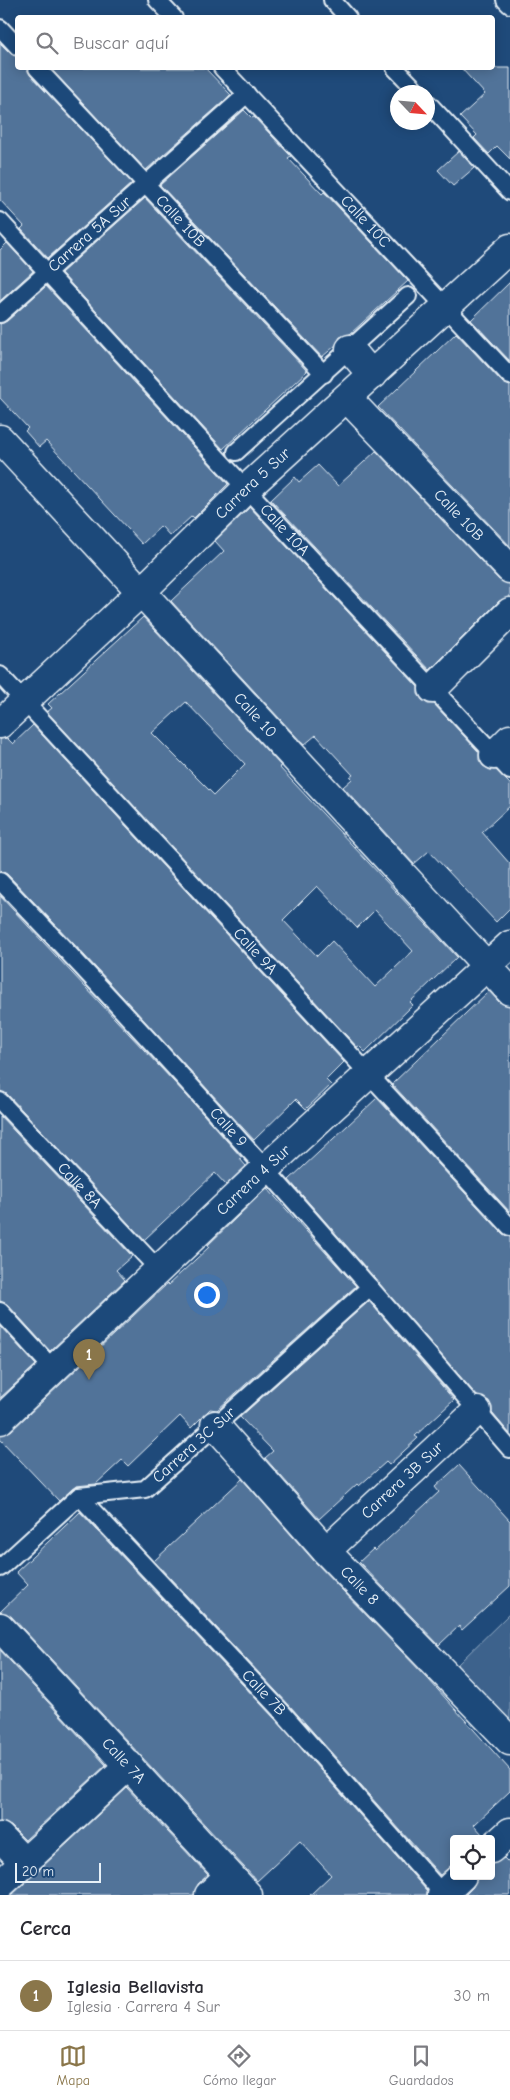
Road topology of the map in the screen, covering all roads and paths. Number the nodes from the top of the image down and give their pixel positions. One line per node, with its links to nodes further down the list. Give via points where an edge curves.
1 (157, 0): 5 (lane)
2 (332, 0): 6 (lane)
3 (505, 0): 4 (lane)
4 (510, 5)
5 (171, 15)
6 (345, 15)
7 (0, 28): 8 (lane)
8 (15, 44)
9 (39, 70): 15 (lane, Calle 10B)
10 (224, 70): 13 (lane, Calle 10C)
11 (396, 70): 12 (lane)
12 (411, 85)
13 (247, 94): 15 (lane, Carrera 5A Sur); 21 (lane, Calle 10C)
14 (435, 111): 16 (lane)
15 (147, 184): 19 (lane, Carrera 5A Sur); 24 (lane, Calle 10B)
16 (510, 192)
17 (0, 222): 19 (lane, Calle 10A)
18 (510, 248): 21 (street, Carrera 5 Sur)
19 (48, 272): 22 (lane, Carrera 5A Sur); 30 (lane, Calle 10A)
20 (408, 296): 23 (lane, Carrera 5 Sur)
21 (447, 307): 25 (street, Carrera 5 Sur); 26 (lane, Calle 10C)
22 (0, 314)
23 (350, 349): 24 (lane, Carrera 5 Sur); 25 (street)
24 (324, 374): 29 (lane, Carrera 5 Sur)
25 (372, 375): 27 (street, Carrera 5 Sur)
26 (510, 376)
27 (347, 398): 30 (street, Carrera 5 Sur); 31 (street, Calle 10B)
28 (0, 439): 32 (street, Calle 10)
29 (236, 452)
30 (246, 489): 32 (street, Carrera 5 Sur); 35 (lane, Calle 10A)
31 (510, 569)
32 (140, 593): 36 (street, Carrera 5 Sur); 41 (street, Calle 10)
33 (510, 612): 35 (street)
34 (0, 675): 36 (lane, Calle 9A)
35 (433, 689): 38 (lane, Calle 10A)
36 (24, 701): 37 (street, Carrera 5 Sur); 43 (lane, Calle 9A)
37 (0, 724)
38 (505, 755)
39 (0, 881): 45 (lane, Calle 9, via 97,982)
40 (510, 945): 41 (street, Carrera 4 Sur)
41 (488, 966): 42 (street, Calle 10); 43 (street, Carrera 4 Sur)
42 (510, 991)
43 (368, 1073): 45 (street, Carrera 4 Sur); 46 (lane, Calle 9A)
44 (0, 1101): 47 (lane, Calle 8A)
45 (265, 1169): 47 (street, Carrera 4 Sur); 48 (lane, Calle 9)
46 (510, 1227)
47 (160, 1270): 50 (street, Carrera 4 Sur)
48 (370, 1287): 51 (lane, Calle 9); 53 (lane, Carrera 3C Sur)
49 (0, 1311): 50 (lane)
50 (54, 1370): 52 (street, Carrera 4 Sur)
51 (477, 1411): 54 (lane, Calle 9); 56 (street, Carrera 3B Sur)
52 (0, 1420)
53 (215, 1426): 55 (lane, Carrera 3C Sur, via 145,1489); 56 (street, Calle 8)
54 (510, 1449)
55 (79, 1496): 57 (lane); 67 (lane, Calle 7B)
56 (326, 1551): 59 (street, Calle 8)
57 (0, 1568)
58 (0, 1627): 60 (street, Calle 7A)
59 (510, 1742)
60 (129, 1765): 64 (street); 66 (street, Calle 7A)
61 (510, 1832): 63 (street)
62 (0, 1837): 64 (street)
63 (495, 1845)
64 (24, 1862): 65 (street)
65 (0, 1885)
66 (238, 1886): 68 (street)
67 (449, 1888)
68 (209, 1895)

